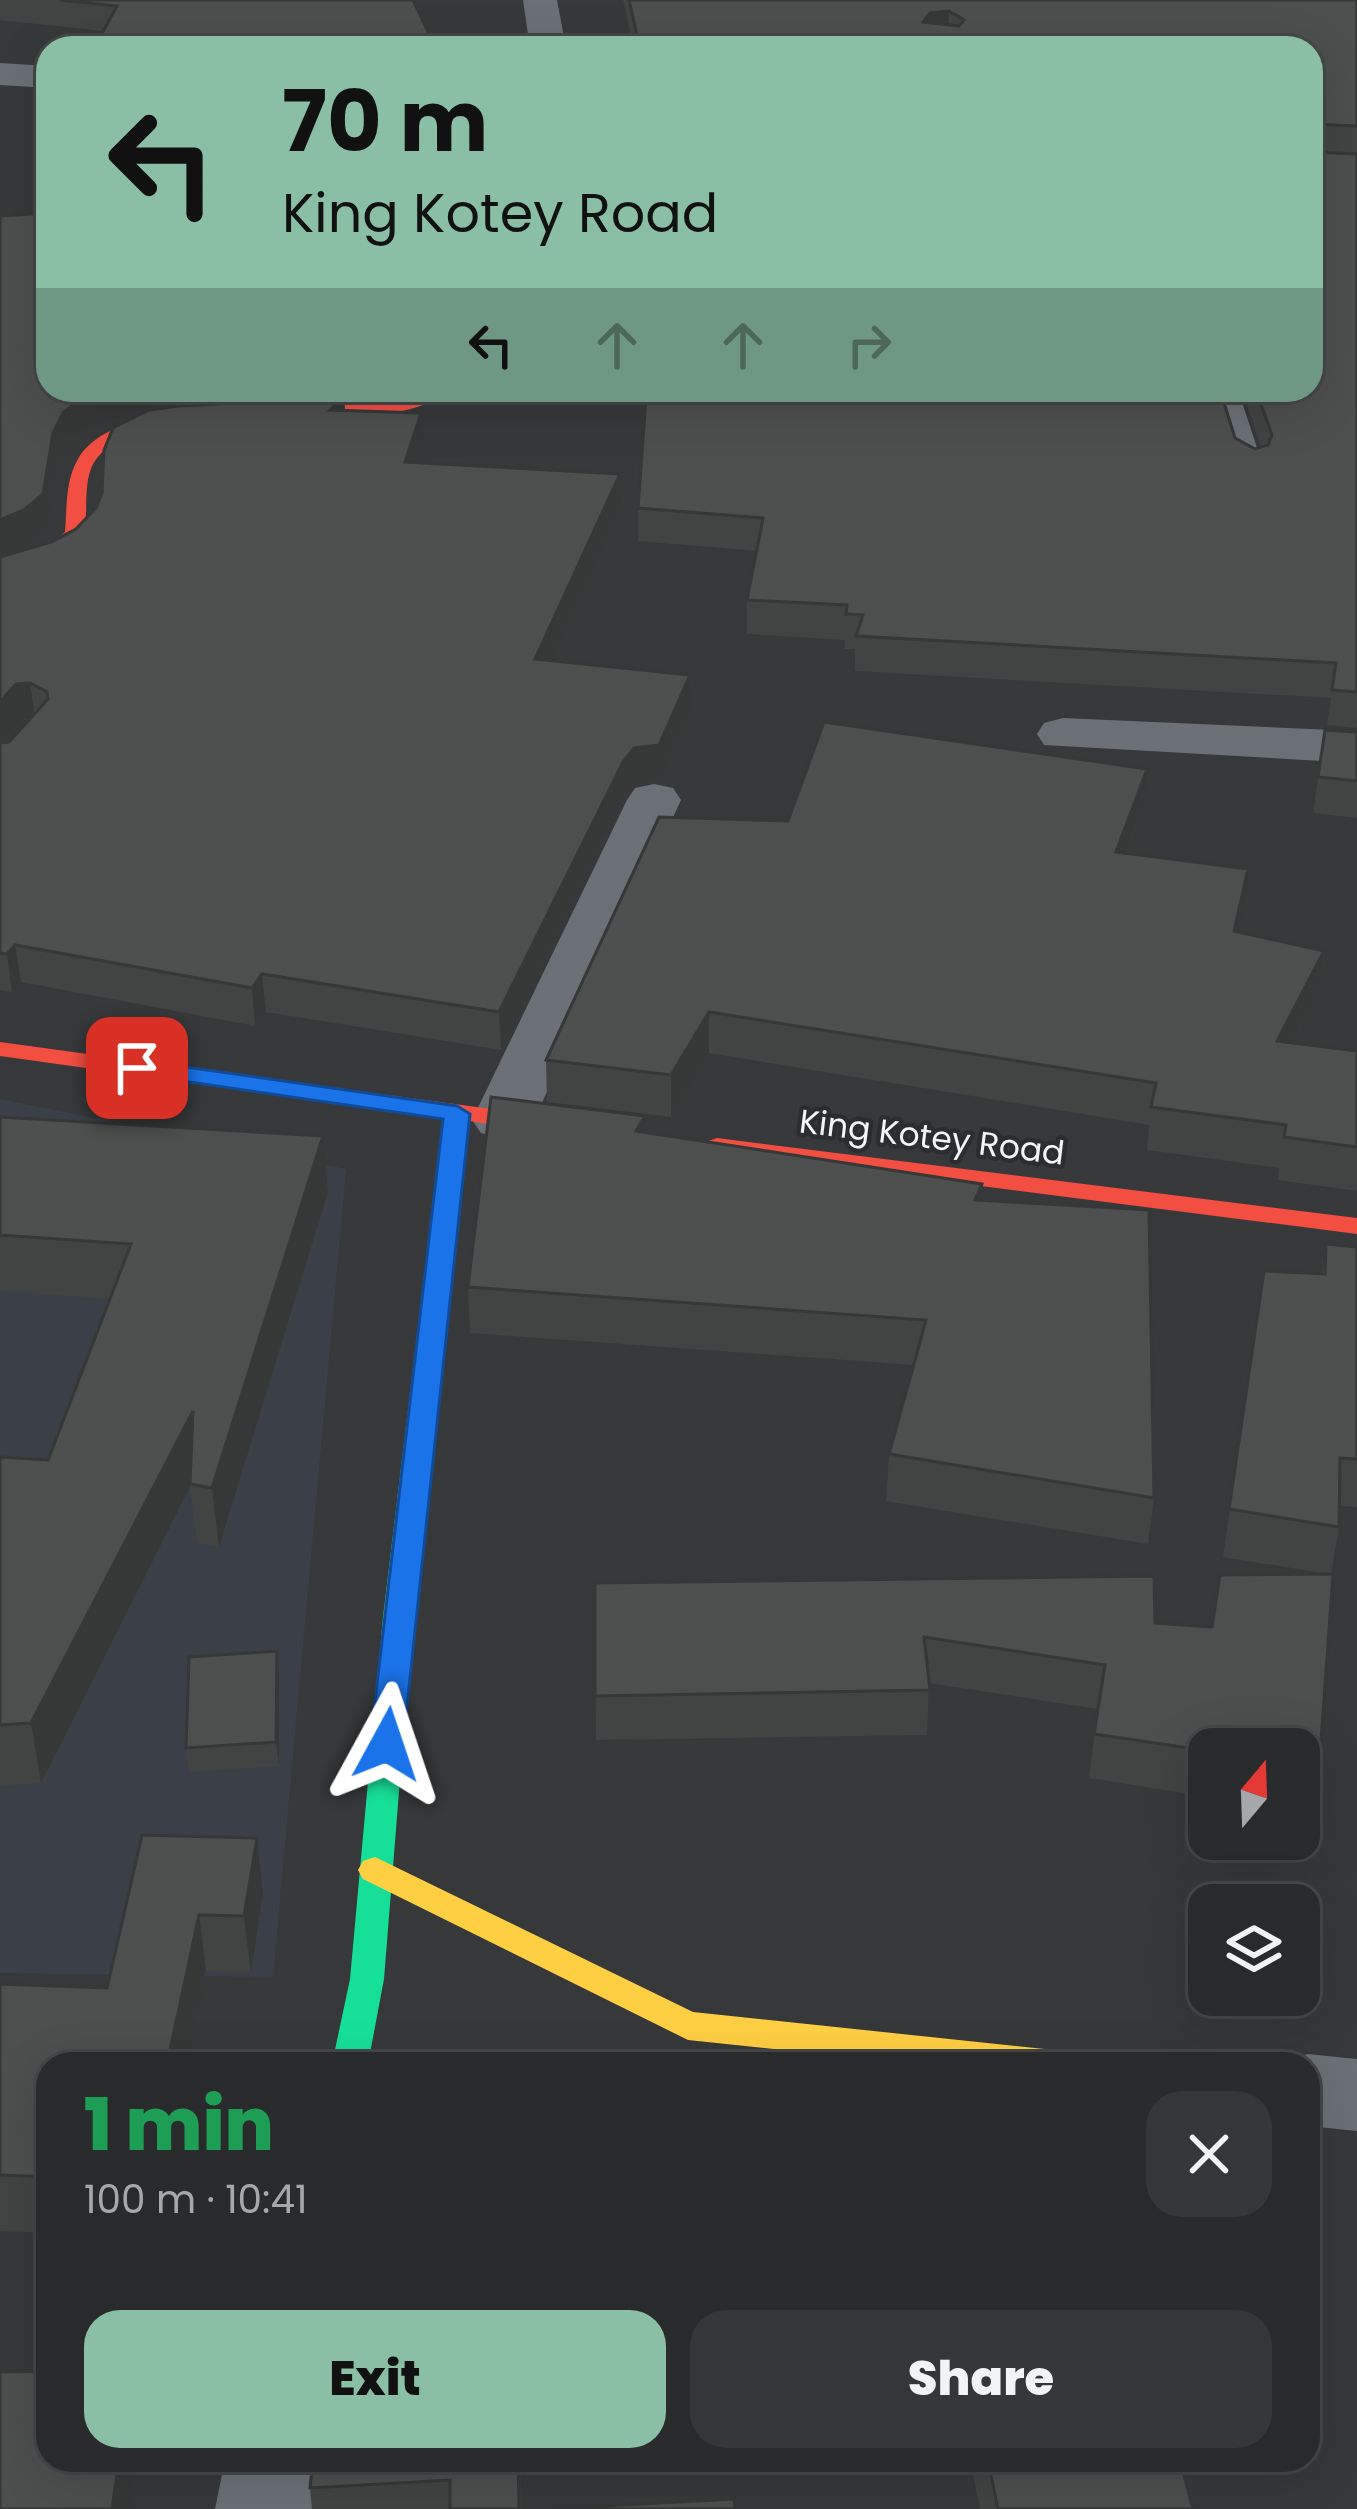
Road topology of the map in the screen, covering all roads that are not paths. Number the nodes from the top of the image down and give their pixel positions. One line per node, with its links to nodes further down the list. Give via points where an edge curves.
1 (540, 0): 2 (street)
2 (546, 36)
3 (0, 74): 4 (street)
4 (36, 76)
5 (405, 402): 8 (street, via 154,423 109,436 90,454 75,534 48,557)
6 (1229, 402): 7 (lane)
7 (1250, 469)
8 (0, 573)
9 (1063, 734): 10 (street)
10 (1357, 747)
11 (654, 800): 13 (street)
12 (0, 1048): 13 (street)
13 (480, 1117): 14 (street); 17 (street, via 398,1617)
14 (598, 1132)
15 (693, 1143): 16 (street, King Kotey Road)
16 (1357, 1226)
17 (375, 1870): 18 (street); 19 (street)
18 (695, 2045): 20 (street)
19 (352, 2052)
20 (827, 2052)
21 (1320, 2091): 22 (street)
22 (1357, 2095)
23 (271, 2472): 24 (street)
24 (265, 2509)

